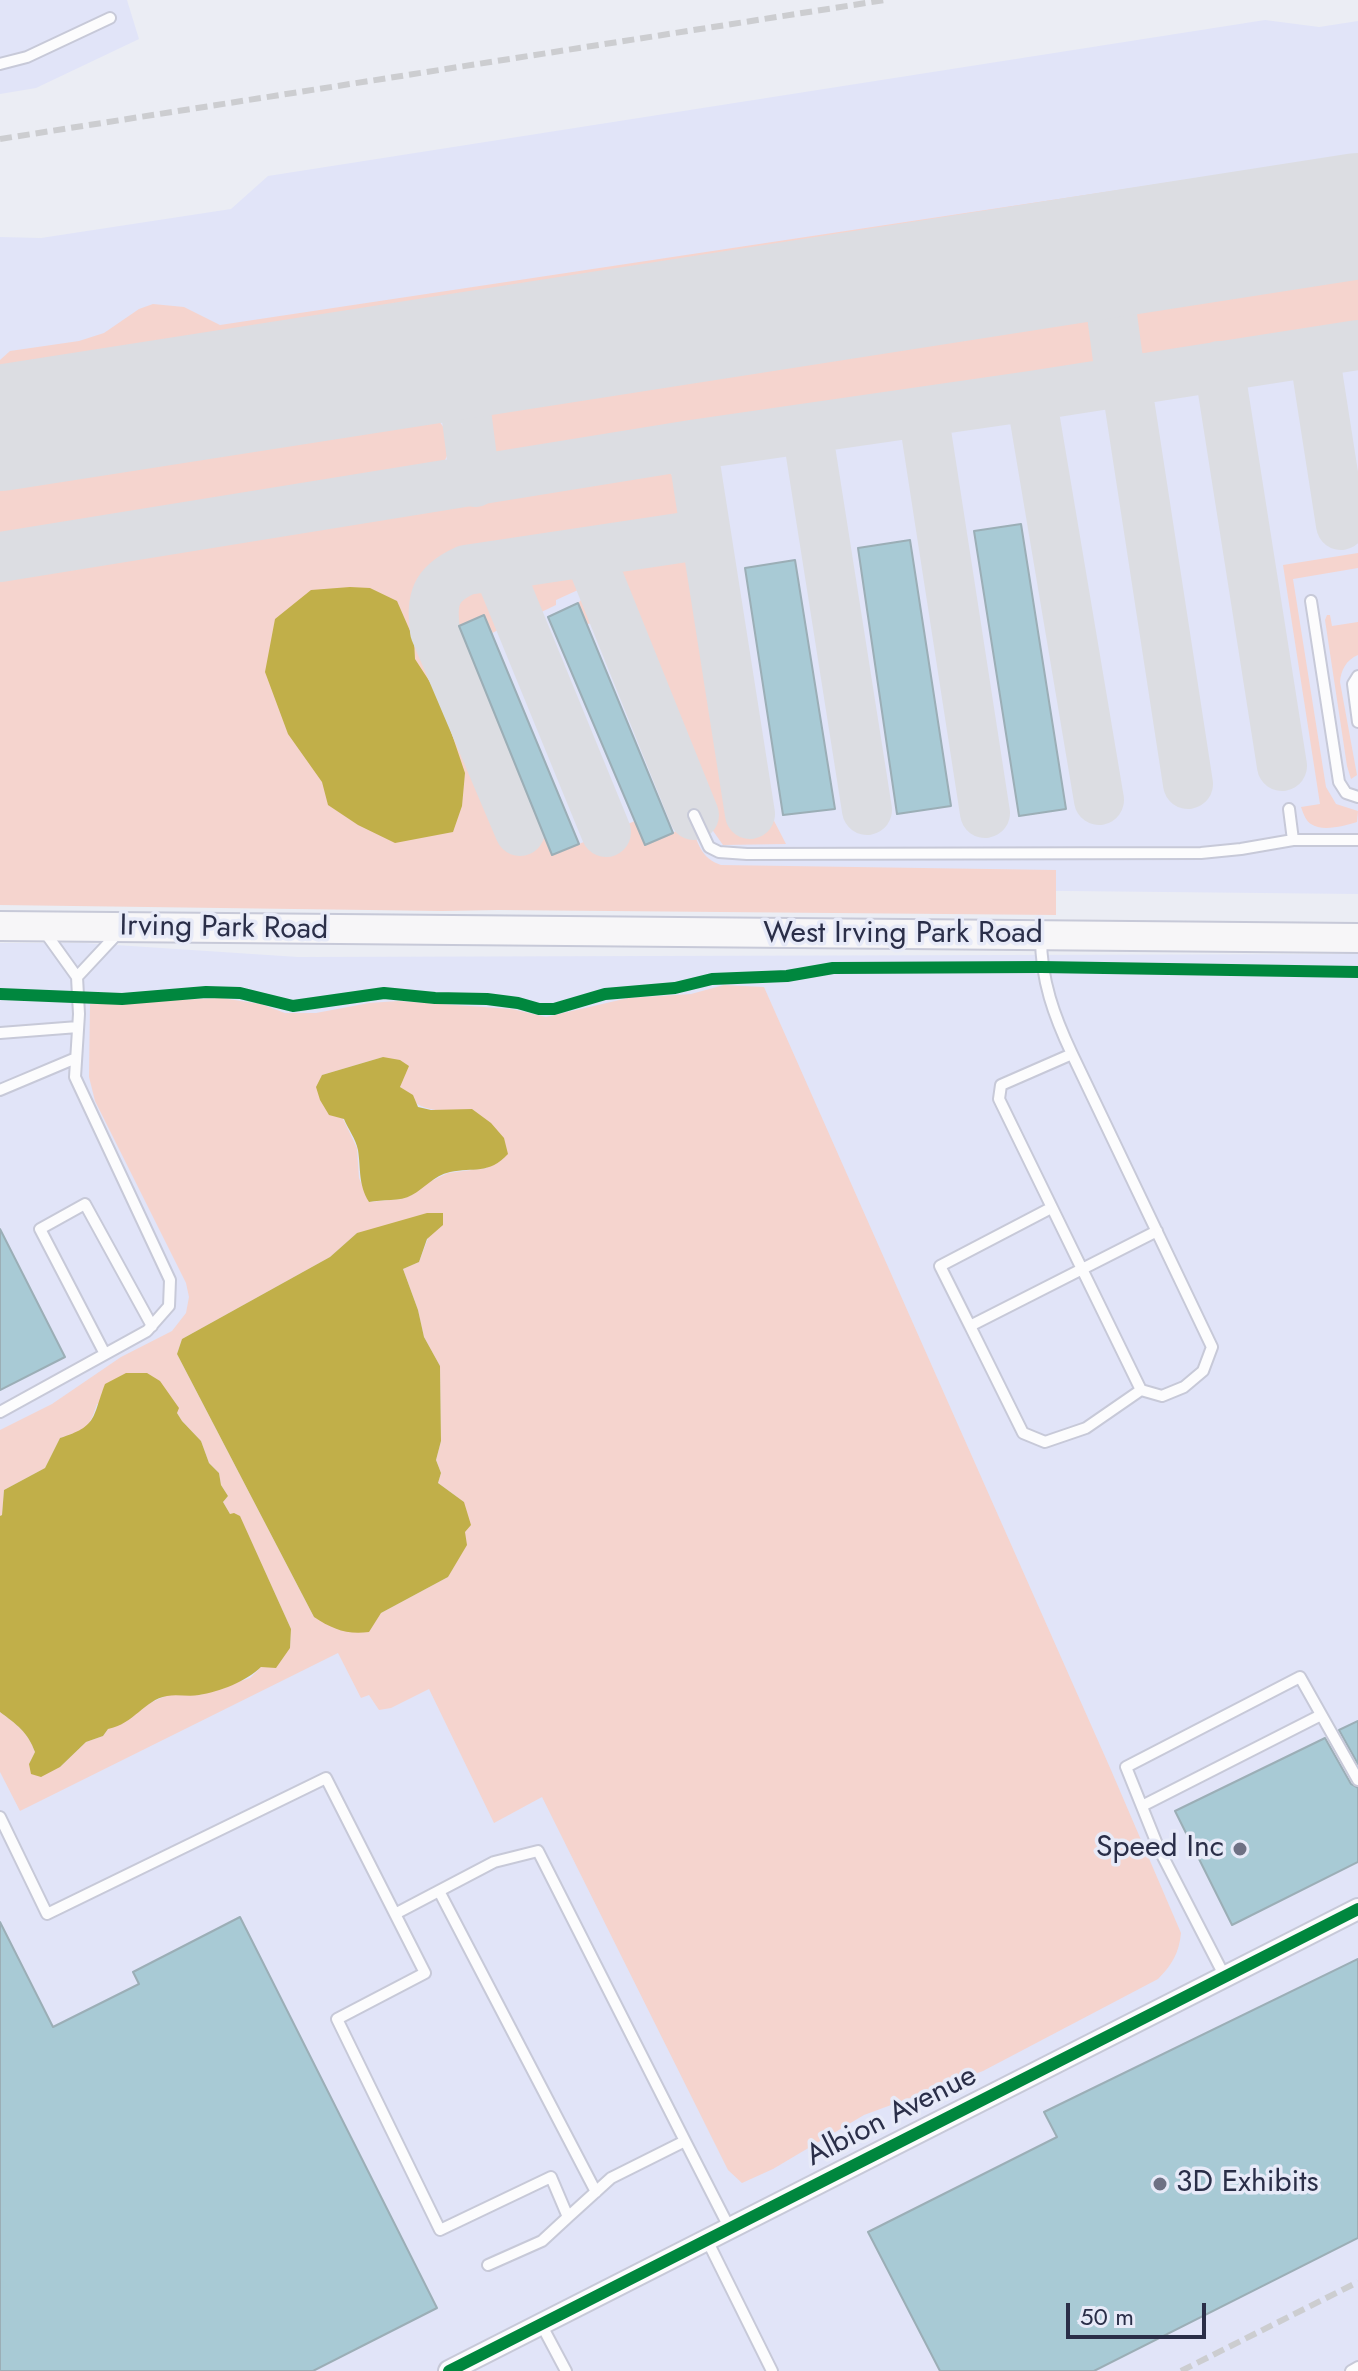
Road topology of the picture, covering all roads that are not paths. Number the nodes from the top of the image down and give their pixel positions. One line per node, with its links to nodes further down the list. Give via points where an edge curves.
1 (110, 18): 2 (lane)
2 (0, 64)
3 (1311, 601): 6 (lane, via 1339,782 1346,793)
4 (1358, 676): 5 (lane, via 1353,684)
5 (1358, 722)
6 (1358, 797)
7 (1289, 809): 9 (lane)
8 (694, 815): 9 (lane, via 709,847 747,854 1201,853)
9 (1293, 840): 10 (lane)
10 (1358, 840)
11 (0, 926): 12 (main road, Irving Park Road)
12 (40, 927): 13 (main road, Irving Park Road); 17 (lane)
13 (123, 928): 14 (main road, Irving Park Road); 17 (lane)
14 (447, 931): 15 (main road, West Irving Park Road)
15 (1041, 936): 16 (main road, West Irving Park Road); 20 (lane, via 1041,967 1057,1024)
16 (1358, 938)
17 (77, 977): 18 (lane)
18 (78, 1027): 19 (lane); 21 (lane)
19 (0, 1033)
20 (1072, 1054): 23 (lane, via 1001,1085 999,1099); 24 (lane)
21 (76, 1058): 22 (lane); 26 (lane, via 75,1077 170,1280 169,1306)
22 (0, 1090)
23 (1051, 1208): 25 (lane); 27 (lane, via 940,1266)
24 (1157, 1231): 25 (lane); 29 (lane, via 1212,1347 1203,1371 1184,1387 1162,1396)
25 (1082, 1269): 27 (lane); 29 (lane)
26 (152, 1326): 28 (lane); 28 (lane, via 85,1204 40,1229)
27 (970, 1326): 29 (lane, via 1023,1433 1045,1442 1086,1428)
28 (105, 1354): 30 (lane)
29 (1141, 1390)
30 (0, 1412)
31 (1321, 1715): 32 (lane); 33 (lane); 33 (lane, via 1300,1677 1287,1683 1126,1767)
32 (1358, 1780)
33 (1142, 1806): 38 (lane)
34 (0, 1817): 37 (lane, via 47,1914 326,1778)
35 (439, 1891): 37 (lane); 39 (lane, via 494,1862 538,1851); 40 (lane)
36 (1358, 1909): 38 (street, Albion Avenue)
37 (395, 1914): 41 (lane, via 425,1973 337,2019 440,2230 551,2177)
38 (1225, 1977): 42 (street, Albion Avenue)
39 (685, 2141): 40 (lane, via 611,2178); 42 (lane)
40 (596, 2192): 41 (lane)
41 (568, 2217): 44 (lane, via 542,2241)
42 (730, 2229): 43 (street, Albion Avenue)
43 (707, 2240): 45 (street, Albion Avenue); 49 (lane)
44 (488, 2265)
45 (541, 2324): 47 (street, Albion Avenue); 48 (lane)
46 (1358, 2367): 50 (lane)
47 (449, 2371)
48 (566, 2371)
49 (772, 2371)
50 (1351, 2371)

